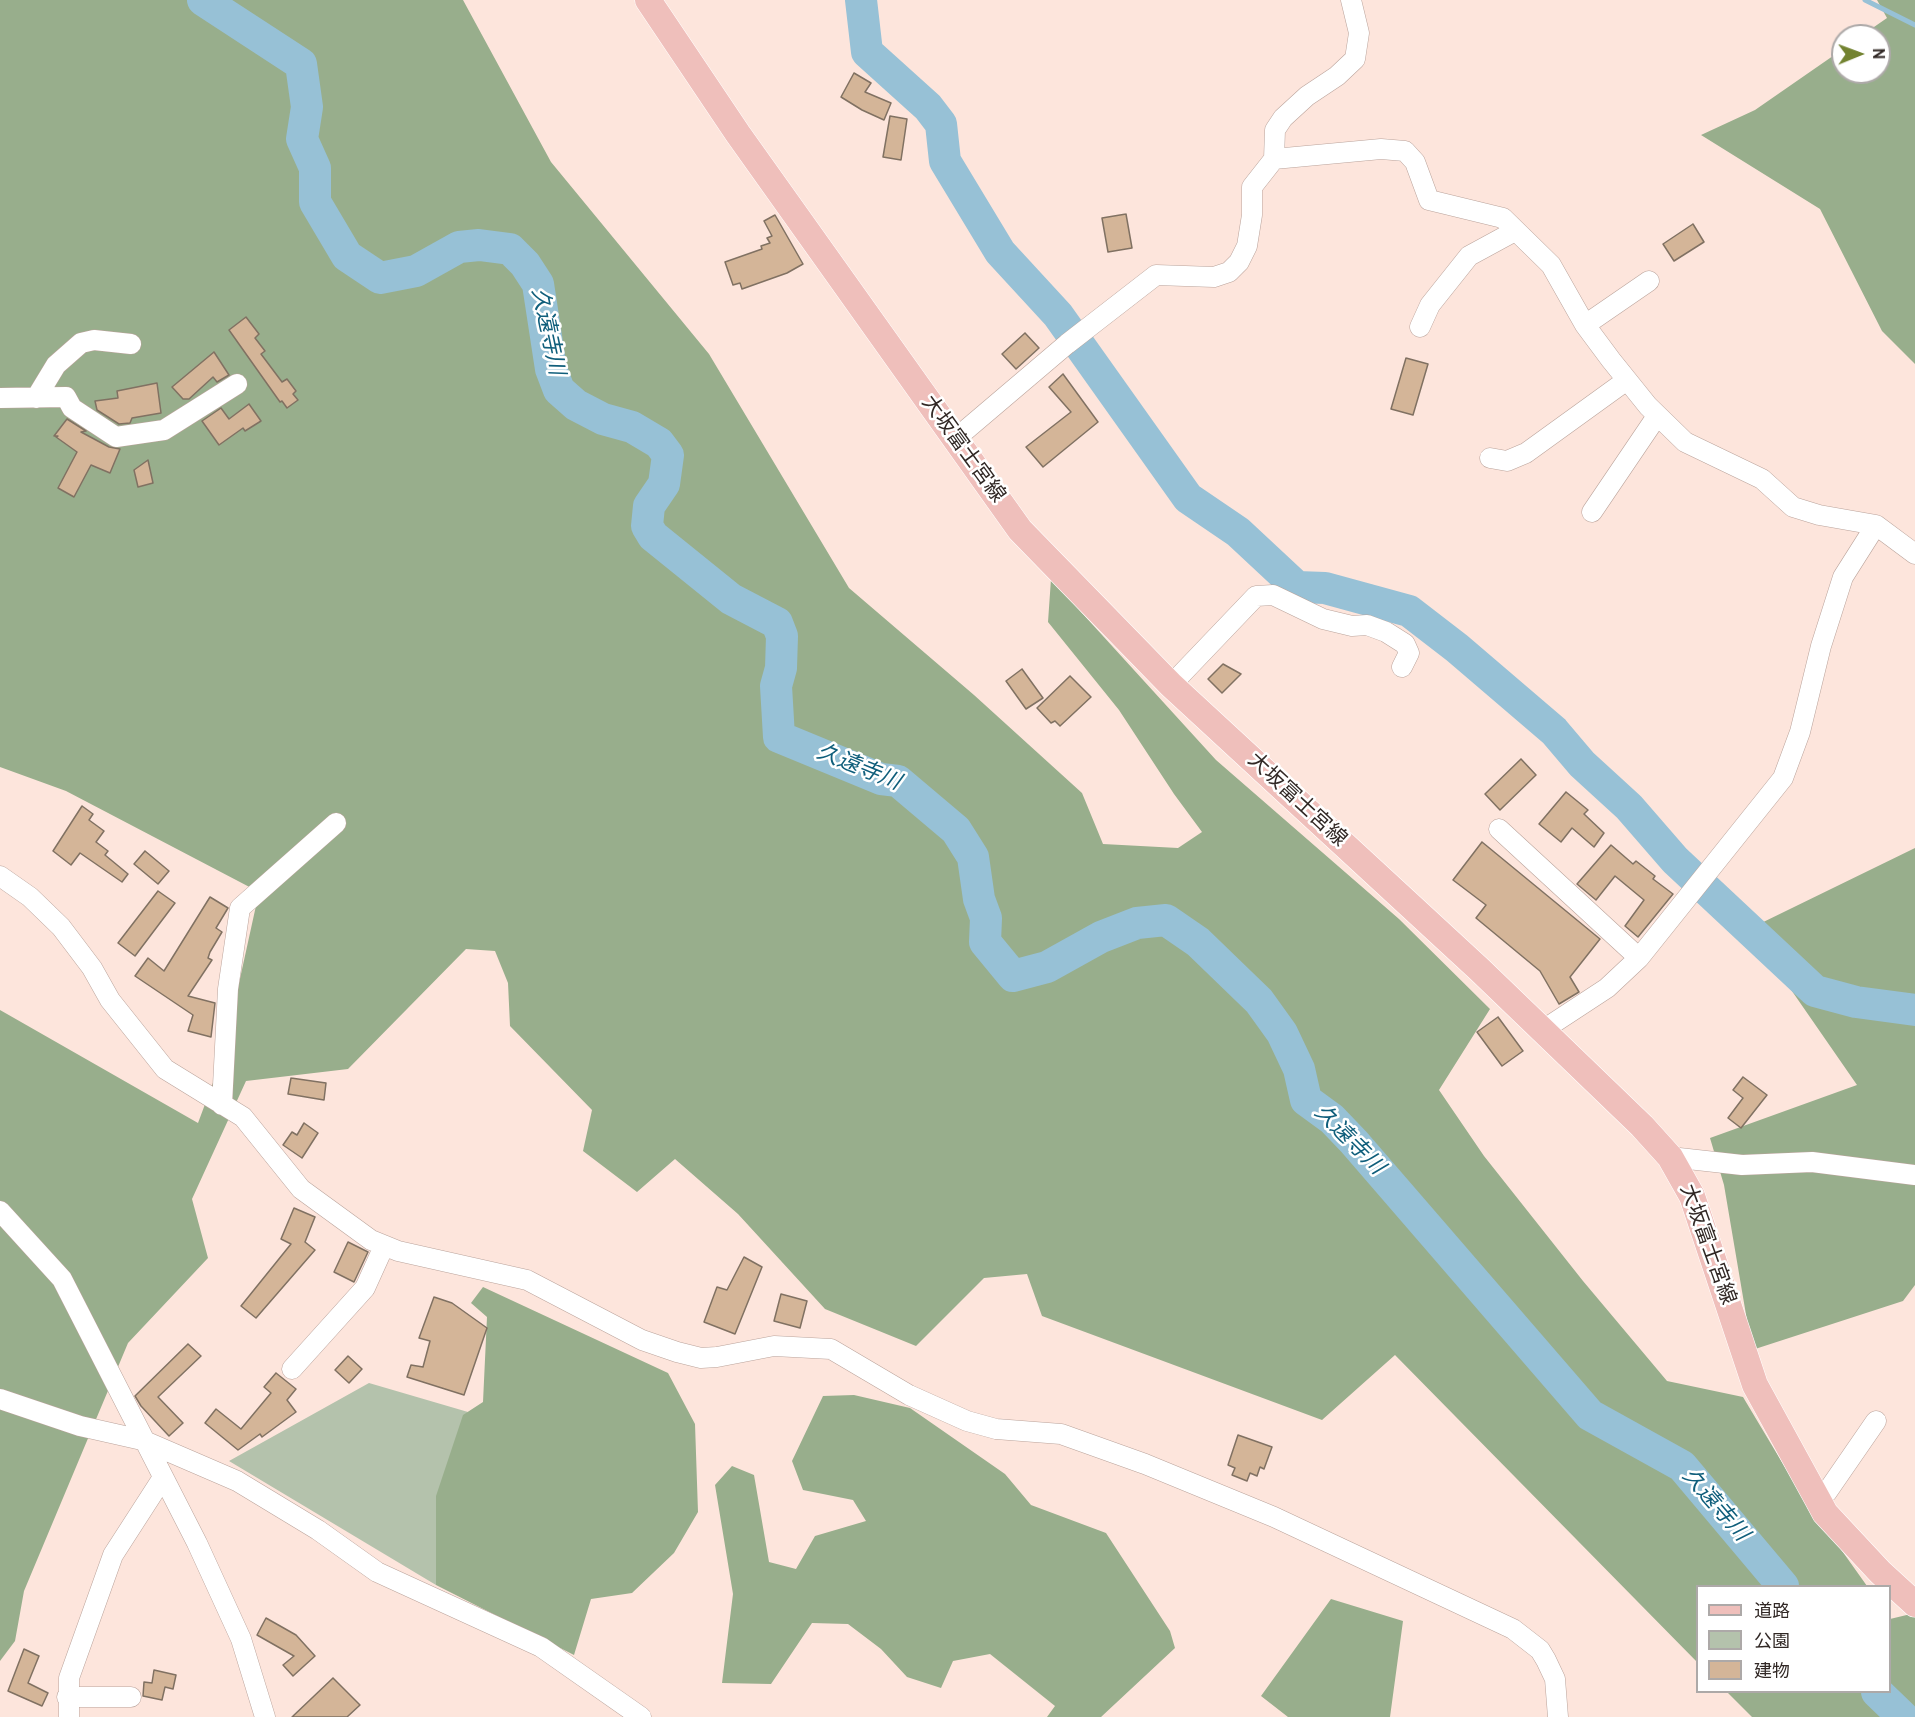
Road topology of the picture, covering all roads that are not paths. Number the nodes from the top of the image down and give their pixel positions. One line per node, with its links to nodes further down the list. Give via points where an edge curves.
1 (648, 0): 14 (main road, 大坂富士宮線)
2 (1351, 0): 3 (street, via 1359,33 1354,59 1283,118 1275,130)
3 (1274, 159): 4 (street, via 1381,149 1405,151 1415,162 1429,200 1503,218); 14 (street, via 1252,187 1247,246 1229,272 1214,278 1156,275)
4 (1515, 231): 6 (street, via 1551,265); 7 (street, via 1469,256 1430,305)
5 (1649, 281): 6 (street)
6 (1585, 325): 9 (street)
7 (1420, 327)
8 (131, 344): 11 (street, via 94,340 81,343 56,365)
9 (1627, 380): 13 (street); 15 (street, via 1526,453 1507,461)
10 (237, 384): 11 (street, via 164,430 116,437 72,408 66,398)
11 (36, 398): 12 (street)
12 (0, 399)
13 (1657, 416): 16 (street); 17 (street, via 1685,442 1762,479 1793,507)
14 (954, 440): 20 (main road, 大坂富士宮線, via 1020,530)
15 (1490, 458)
16 (1592, 512)
17 (1876, 525): 18 (street); 24 (street, via 1843,578 1800,732 1783,778)
18 (1915, 554)
19 (1402, 667): 20 (street, via 1409,653 1404,644 1386,632 1367,625 1352,626 1323,619 1273,595 1256,596)
20 (1171, 685): 25 (main road, 大坂富士宮線)
21 (336, 823): 26 (street, via 240,908 228,989)
22 (1499, 830): 24 (street)
23 (1, 880): 26 (street, via 30,897 61,927 110,1000 165,1069)
24 (1639, 958): 25 (street, via 1607,988)
25 (1543, 1030): 27 (main road, 大坂富士宮線)
26 (222, 1105): 30 (street, via 255,1130 301,1189 346,1224)
27 (1670, 1157): 28 (street, via 1742,1165 1812,1162); 36 (main road, 大坂富士宮線, via 1692,1196 1755,1385)
28 (1915, 1175)
29 (0, 1211): 34 (street, via 62,1279)
30 (384, 1246): 31 (street, via 365,1288); 43 (street, via 527,1280 642,1340 693,1356 717,1357 774,1346 831,1349 909,1395 967,1421 996,1429 1061,1434 1145,1464 1274,1516 1513,1629 1540,1650 1546,1660 1555,1678)
31 (292, 1369)
32 (0, 1399): 34 (street, via 80,1426)
33 (1876, 1421): 36 (street)
34 (142, 1440): 35 (street); 42 (street, via 237,1481 318,1530 377,1572 542,1647)
35 (162, 1479): 38 (street, via 113,1555 69,1678); 41 (street, via 242,1639)
36 (1818, 1500): 37 (main road, 大坂富士宮線, via 1825,1513 1880,1572)
37 (1915, 1604)
38 (67, 1697): 39 (street); 40 (street)
39 (131, 1697)
40 (69, 1717)
41 (265, 1717)
42 (641, 1717)
43 (1558, 1717)

